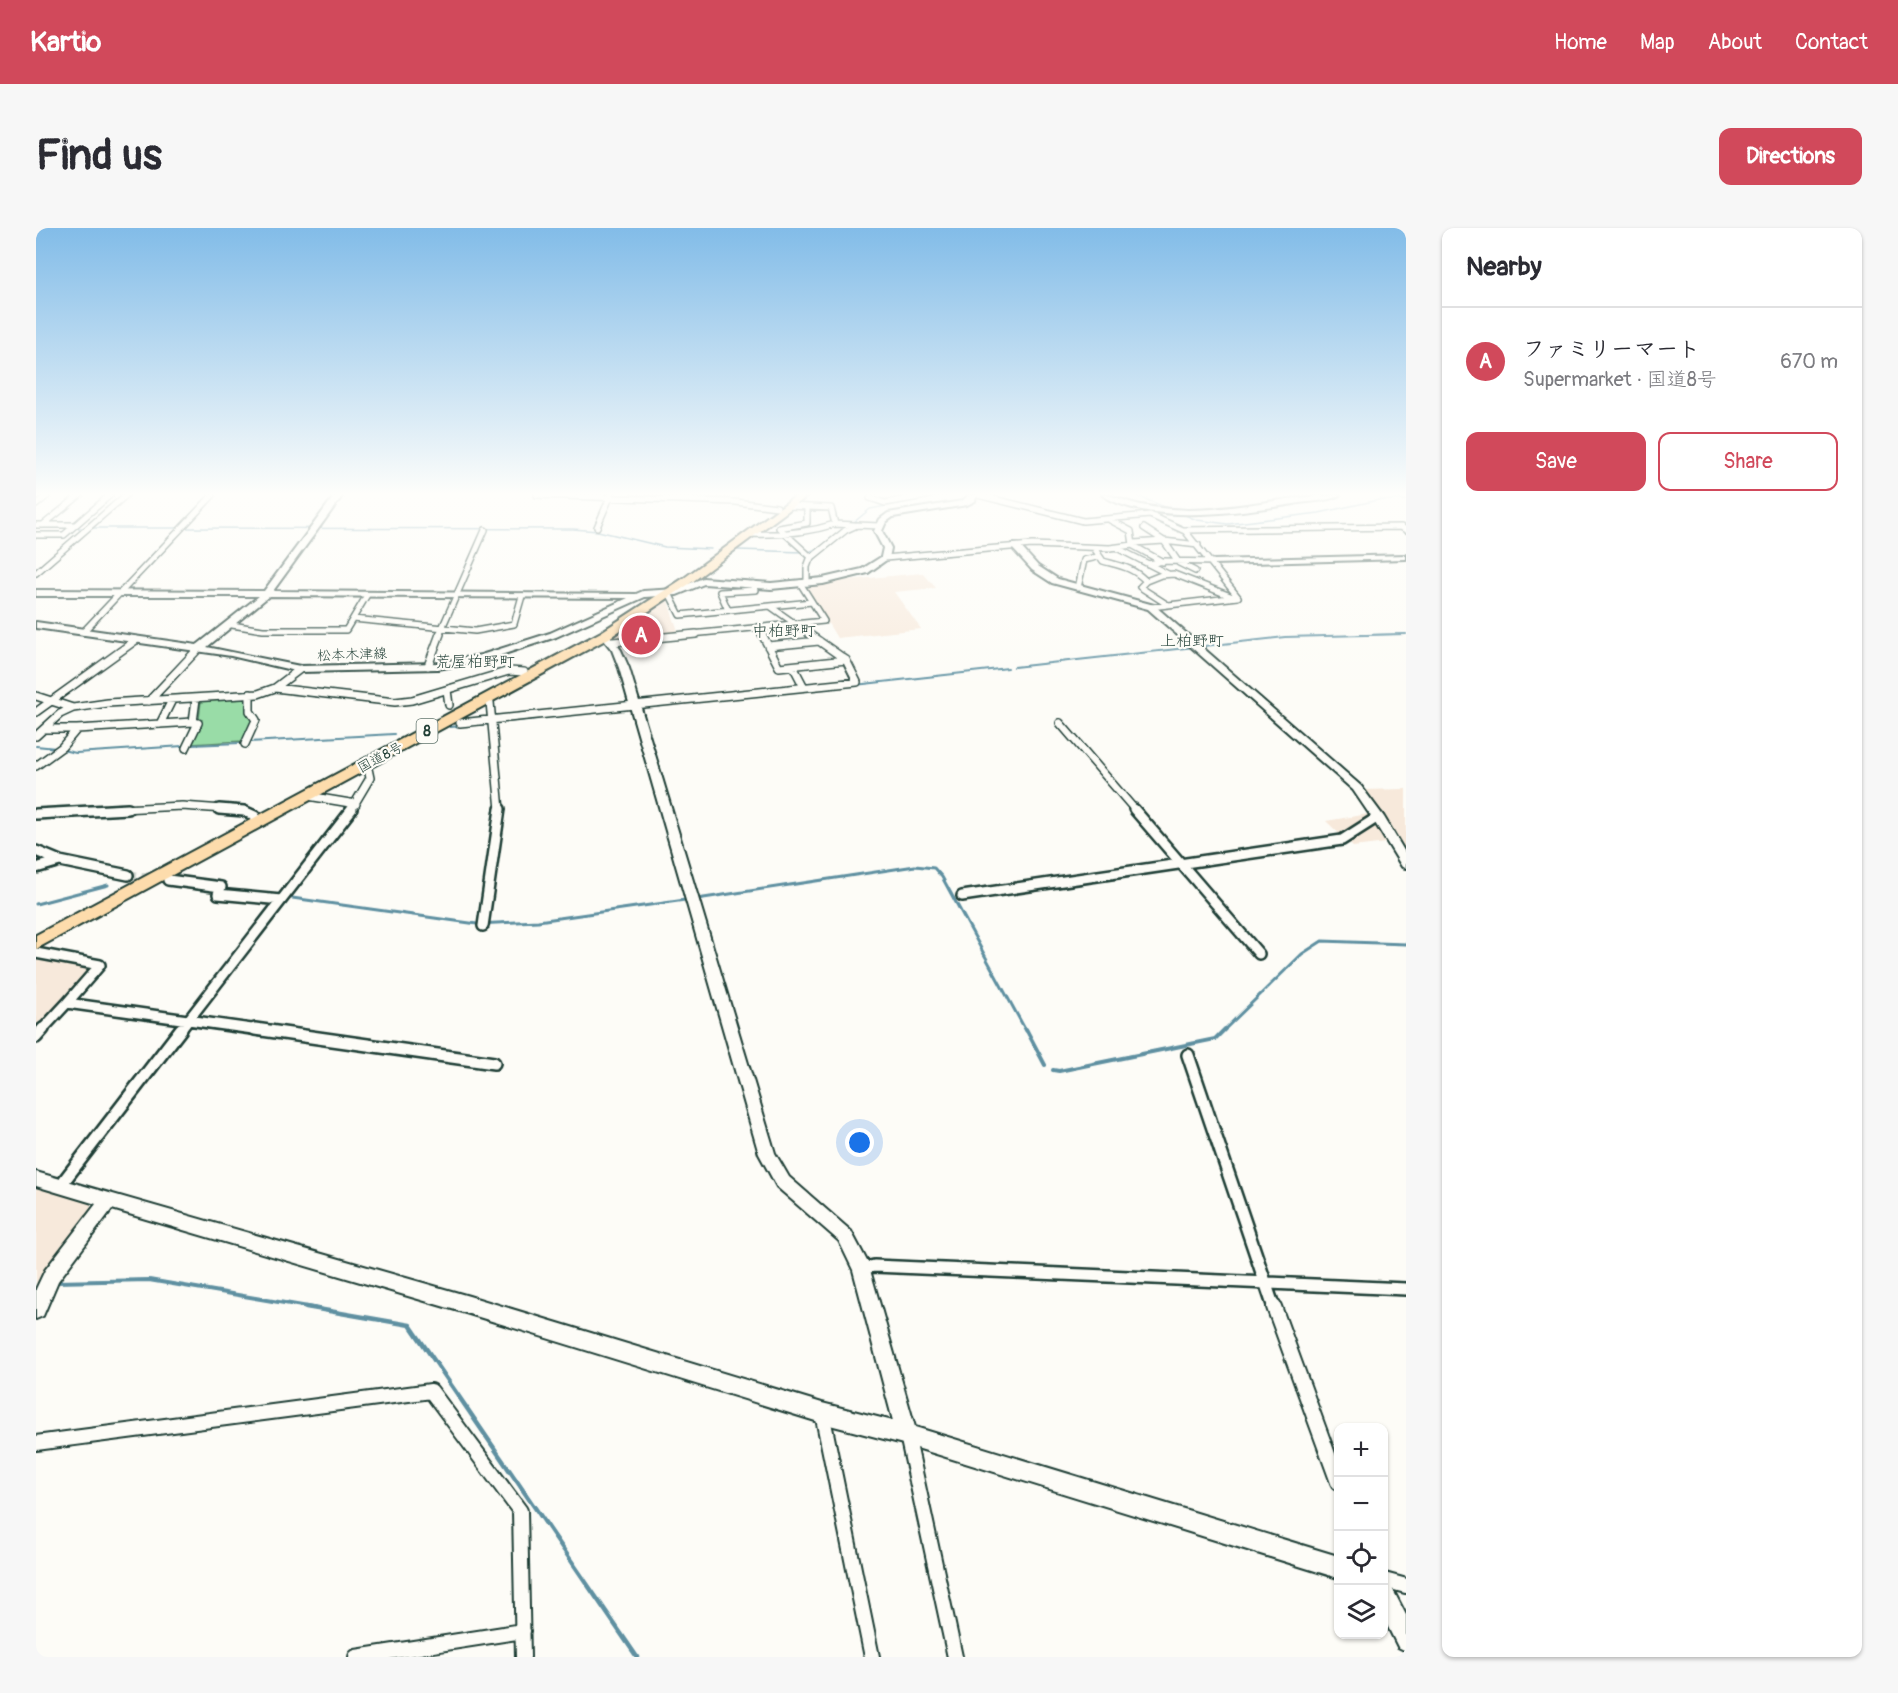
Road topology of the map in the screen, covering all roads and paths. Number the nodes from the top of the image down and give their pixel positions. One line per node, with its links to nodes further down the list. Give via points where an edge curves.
1 (1162, 561): 25 (street)
2 (49, 562): 24 (street)
3 (149, 562): 33 (street)
4 (290, 562): 35 (street)
5 (471, 562): 37 (street)
6 (707, 562): 32 (highway, 国道8号 / 8)
7 (712, 562): 32 (highway, 国道8号 / 8)
8 (716, 562): 26 (street, via 699,575)
9 (810, 562): 28 (street)
10 (880, 562): 28 (street, via 853,575)
11 (1031, 562): 30 (street, via 1046,576)
12 (1084, 562): 30 (street)
13 (1106, 562): 21 (street)
14 (1132, 562): 21 (street)
15 (1143, 562): 22 (street)
16 (1159, 562): 22 (street)
17 (1178, 562): 23 (street)
18 (1200, 562): 19 (street)
19 (1210, 562): 20 (street); 23 (street); 39 (street, via 1238,597)
20 (1222, 562)
21 (1122, 564): 27 (street)
22 (1148, 564): 25 (street)
23 (1195, 571): 25 (street)
24 (36, 573)
25 (1171, 574): 27 (street); 39 (street)
26 (703, 581): 29 (street); 32 (street, 松本木津線, via 685,590)
27 (1146, 581): 41 (street, via 1140,587)
28 (804, 583): 29 (street); 40 (street)
29 (754, 587): 42 (street); 46 (street, via 720,592)
30 (1078, 588): 43 (street)
31 (36, 593): 33 (street)
32 (664, 593): 34 (street, 松本木津線); 44 (highway, 国道8号 / 8); 47 (street); 56 (highway, 国道8号 / 8)
33 (118, 594): 35 (street); 54 (street)
34 (643, 594): 38 (street); 44 (street, 松本木津線)
35 (266, 595): 36 (street); 51 (street)
36 (367, 595): 37 (street); 48 (street)
37 (456, 596): 38 (street); 52 (street)
38 (522, 596): 52 (street, via 514,624 475,631)
39 (1233, 597): 41 (street)
40 (812, 602): 42 (street); 49 (street, via 824,621)
41 (1168, 605): 43 (street)
42 (767, 606): 45 (street); 49 (street)
43 (1151, 607): 96 (street, via 1357,788)
44 (626, 608): 62 (street, 松本木津線, via 483,658); 65 (highway, 国道8号 / 8)
45 (744, 609): 46 (street); 53 (street)
46 (728, 610): 47 (street)
47 (680, 615): 55 (street)
48 (353, 619): 51 (street, via 346,630 263,630); 52 (street)
49 (796, 624): 53 (street); 58 (street)
50 (36, 625): 54 (street, 松本木津線)
51 (232, 625): 60 (street)
52 (444, 628): 62 (street)
53 (755, 628): 55 (street); 59 (street)
54 (83, 632): 57 (street, 松本木津線)
55 (687, 635): 56 (street)
56 (609, 639): 74 (highway, 国道8号 / 8); 77 (street)
57 (136, 640): 60 (street, 松本木津線); 72 (street)
58 (819, 641): 59 (street); 61 (street)
59 (768, 646): 63 (street, via 779,667)
60 (199, 648): 64 (street, 松本木津線); 75 (street)
61 (846, 660): 63 (street); 66 (street, via 857,682)
62 (428, 666): 64 (street, 松本木津線)
63 (793, 666): 66 (street)
64 (300, 669): 67 (street)
65 (524, 672): 68 (street, via 509,671); 95 (highway, 国道8号 / 8)
66 (804, 687): 77 (street)
67 (275, 688): 68 (street, via 395,702); 69 (street)
68 (447, 690): 76 (street)
69 (250, 694): 71 (street); 88 (street, via 250,711 256,720)
70 (36, 696): 72 (street)
71 (196, 699): 73 (street); 81 (street)
72 (55, 700): 78 (street); 79 (street)
73 (172, 700): 75 (street); 84 (street)
74 (485, 700): 80 (street, via 490,702); 90 (highway, 国道8号 / 8)
75 (149, 701): 78 (street)
76 (449, 705)
77 (634, 707): 80 (street); 119 (street, via 767,1154 783,1182 845,1236)
78 (73, 708): 85 (street)
79 (36, 712)
80 (491, 720): 82 (street); 106 (street, via 500,811)
81 (193, 722): 84 (street); 89 (street, via 198,723)
82 (460, 723)
83 (1060, 723): 99 (street)
84 (160, 724): 86 (street)
85 (44, 729): 86 (street); 87 (street)
86 (77, 729): 91 (street, via 59,750)
87 (36, 736)
88 (245, 744)
89 (186, 748)
90 (367, 764): 92 (highway, 国道8号 / 8); 93 (street, via 370,778)
91 (36, 766)
92 (308, 796): 93 (street); 108 (highway, 国道8号 / 8)
93 (356, 804): 105 (street)
94 (36, 814): 95 (street, via 182,806 244,811)
95 (255, 816): 107 (highway, 国道8号 / 8)
96 (1378, 817): 99 (street, via 1342,840); 100 (street)
97 (36, 851): 98 (street)
98 (60, 861): 101 (street); 102 (street)
99 (1181, 864): 104 (street); 110 (street)
100 (1406, 864)
101 (36, 868)
102 (128, 875)
103 (168, 880): 105 (street)
104 (962, 896)
105 (283, 898): 112 (street)
106 (483, 923)
107 (36, 933)
108 (36, 943)
109 (36, 953): 111 (street, via 100,964)
110 (1259, 954)
111 (67, 1003): 112 (street); 113 (street)
112 (188, 1022): 115 (street); 117 (street)
113 (36, 1037)
114 (1188, 1055): 120 (street)
115 (494, 1063)
116 (36, 1179): 117 (street)
117 (60, 1186): 118 (street)
118 (109, 1200): 122 (street, via 48,1282); 123 (street)
119 (862, 1269): 120 (street, via 874,1266); 124 (street)
120 (1264, 1281): 121 (street); 126 (street)
121 (1406, 1289)
122 (36, 1310)
123 (822, 1413): 124 (street); 135 (street)
124 (907, 1435): 127 (street); 136 (street)
125 (36, 1443): 131 (street, via 431,1391 520,1511)
126 (1336, 1477)
127 (1334, 1566)
128 (1388, 1581): 129 (street)
129 (1406, 1586)
130 (1388, 1605): 132 (street)
131 (523, 1631): 133 (street); 134 (street)
132 (1406, 1639)
133 (356, 1657)
134 (523, 1657)
135 (872, 1657)
136 (954, 1657)

